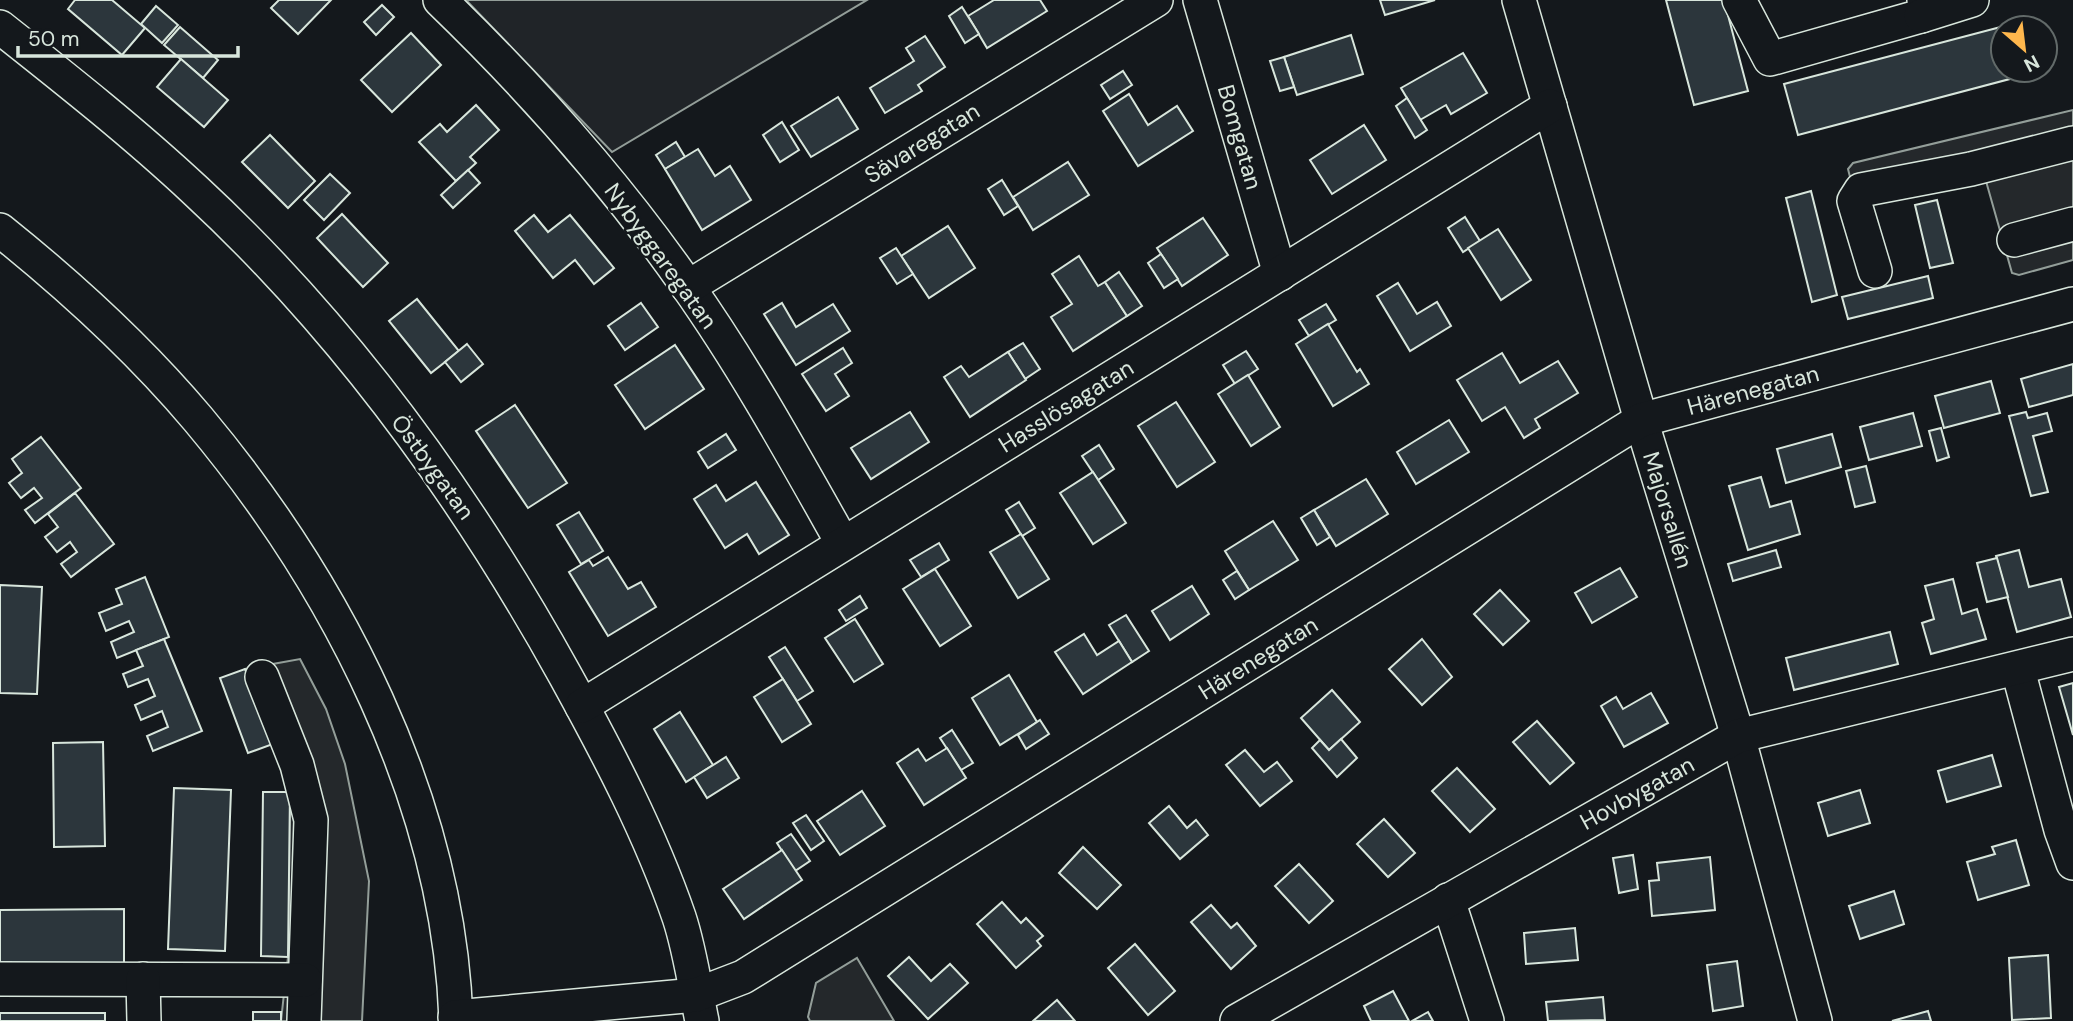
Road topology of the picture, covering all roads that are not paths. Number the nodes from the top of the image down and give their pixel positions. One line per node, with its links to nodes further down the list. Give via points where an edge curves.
1 (440, 0): 16 (street, Nybyggaregatan, via 553,117)
2 (1156, 0): 16 (street, Sävaregatan)
3 (1200, 0): 15 (street, Bomgatan)
4 (1519, 0): 9 (street, Majorsallén)
5 (1739, 0): 7 (street, via 1770,59)
6 (1972, 0): 7 (street)
7 (1922, 8)
8 (0, 27): 23 (street, Östbygatan, via 113,116 198,192 307,307 407,428 457,498)
9 (1550, 106): 15 (street, Hasslösagatan); 18 (street, Majorsallén)
10 (2073, 143): 14 (street, via 1861,190 1854,201)
11 (2073, 224): 13 (street)
12 (0, 230): 31 (street, via 56,275 197,418 248,481 331,611 394,744 419,815 438,891)
13 (2014, 240)
14 (1875, 271)
15 (1280, 274): 19 (street, Hasslösagatan)
16 (688, 287): 19 (street, Nybyggaregatan, via 772,418)
17 (2073, 304): 18 (street, Härenegatan)
18 (1641, 420): 24 (street, Majorsallén); 30 (street, Härenegatan)
19 (842, 542): 23 (street, Hasslösagatan)
20 (2073, 654): 21 (street, Hovbygatan)
21 (2018, 670): 24 (street, Hovbygatan); 25 (street)
22 (262, 677): 29 (street, via 297,765 311,820)
23 (582, 706): 30 (street, Östbygatan, via 662,871 680,921)
24 (1738, 736): 26 (street, Hovbygatan); 36 (street, Majorsallén)
25 (2073, 863)
26 (1448, 900): 34 (street, Hovbygatan); 35 (street)
27 (0, 979): 28 (street)
28 (143, 979): 29 (street); 32 (street)
29 (305, 980): 33 (street)
30 (699, 1008): 31 (street, Härenegatan)
31 (456, 1019)
32 (144, 1021)
33 (304, 1021)
34 (1237, 1021)
35 (1487, 1021)
36 (1815, 1021)

